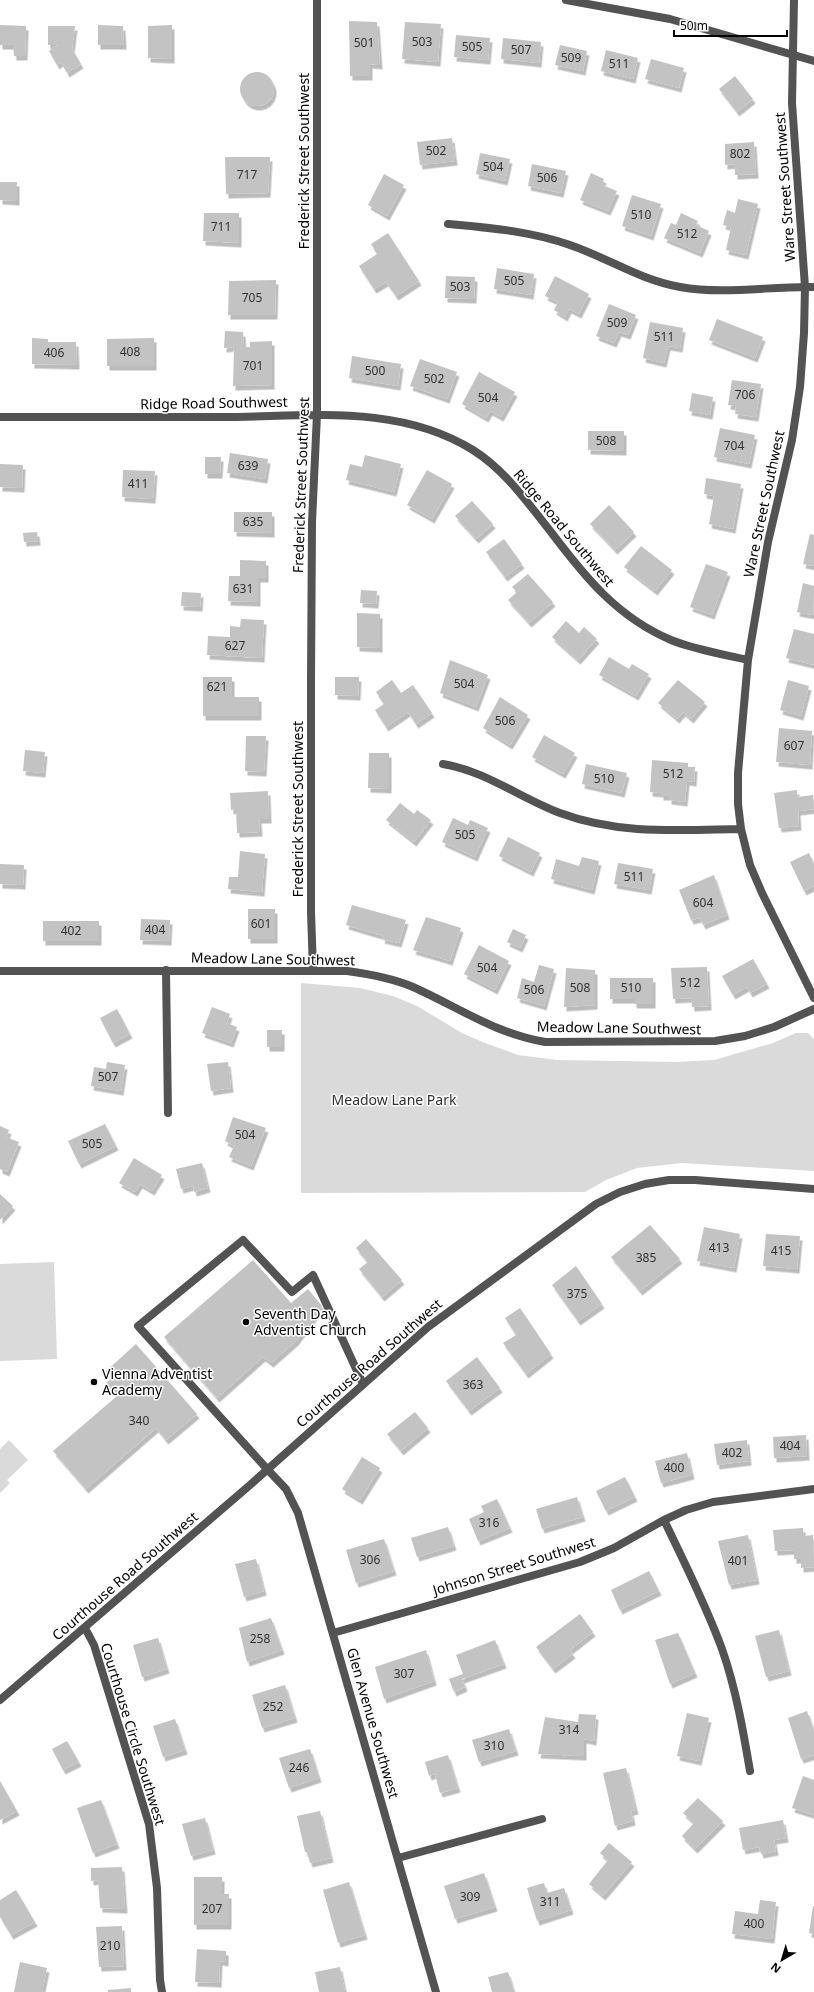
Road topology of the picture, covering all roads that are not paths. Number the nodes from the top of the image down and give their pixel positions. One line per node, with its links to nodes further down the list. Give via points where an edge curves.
1 (317, 0): 9 (street, Frederick Street Southwest)
2 (566, 0): 4 (street, via 670,19)
3 (794, 0): 4 (street, Ware Street Southwest)
4 (792, 54): 5 (street); 7 (street, Ware Street Southwest, via 793,132)
5 (814, 62)
6 (448, 224): 7 (street, via 541,235 572,245 639,276 681,287 710,290)
7 (804, 287): 8 (street); 11 (street, Ware Street Southwest, via 800,388 792,440 767,549)
8 (814, 287)
9 (317, 414): 10 (street, Ridge Road Southwest, via 236,417); 11 (street, Ridge Road Southwest, via 395,420 441,434 473,451 516,486 581,571 597,590 619,609 642,625 670,639); 15 (street, Frederick Street Southwest, via 312,507)
10 (0, 417)
11 (748, 660): 13 (street, Ware Street Southwest, via 738,773)
12 (443, 764): 13 (street, via 478,772 534,802 591,822 660,831)
13 (741, 829): 17 (street, Ware Street Southwest, via 750,865 762,893)
14 (166, 970): 15 (street, Meadow Lane Southwest); 16 (street, Meadow Lane Southwest); 19 (street)
15 (313, 970): 18 (street, Meadow Lane Southwest, via 347,971 380,976 405,984 503,1032 546,1042 715,1041 745,1036 774,1027)
16 (0, 971)
17 (814, 998)
18 (814, 1009)
19 (168, 1113)
20 (814, 1189): 21 (street, Courthouse Road Southwest, via 669,1180 620,1192 596,1204 467,1297 428,1327)
21 (363, 1384): 22 (street, Courthouse Road Southwest); 22 (street, Glen Avenue Southwest, via 313,1275 292,1292 243,1240 138,1326)
22 (267, 1470): 25 (street, Courthouse Road Southwest); 26 (street, Glen Avenue Southwest, via 286,1489 295,1504)
23 (814, 1489): 24 (street, Johnson Street Southwest, via 713,1502)
24 (664, 1520): 26 (street, Johnson Street Southwest, via 614,1548 580,1562); 28 (street, via 710,1616 722,1651 742,1727)
25 (84, 1628): 27 (street, Courthouse Road Southwest); 31 (street, Courthouse Circle Southwest, via 94,1645 149,1824 157,1888)
26 (333, 1633): 30 (street, Glen Avenue Southwest)
27 (0, 1700)
28 (750, 1771)
29 (542, 1819): 30 (street)
30 (398, 1858): 32 (street, Glen Avenue Southwest)
31 (162, 1992)
32 (436, 1992)

